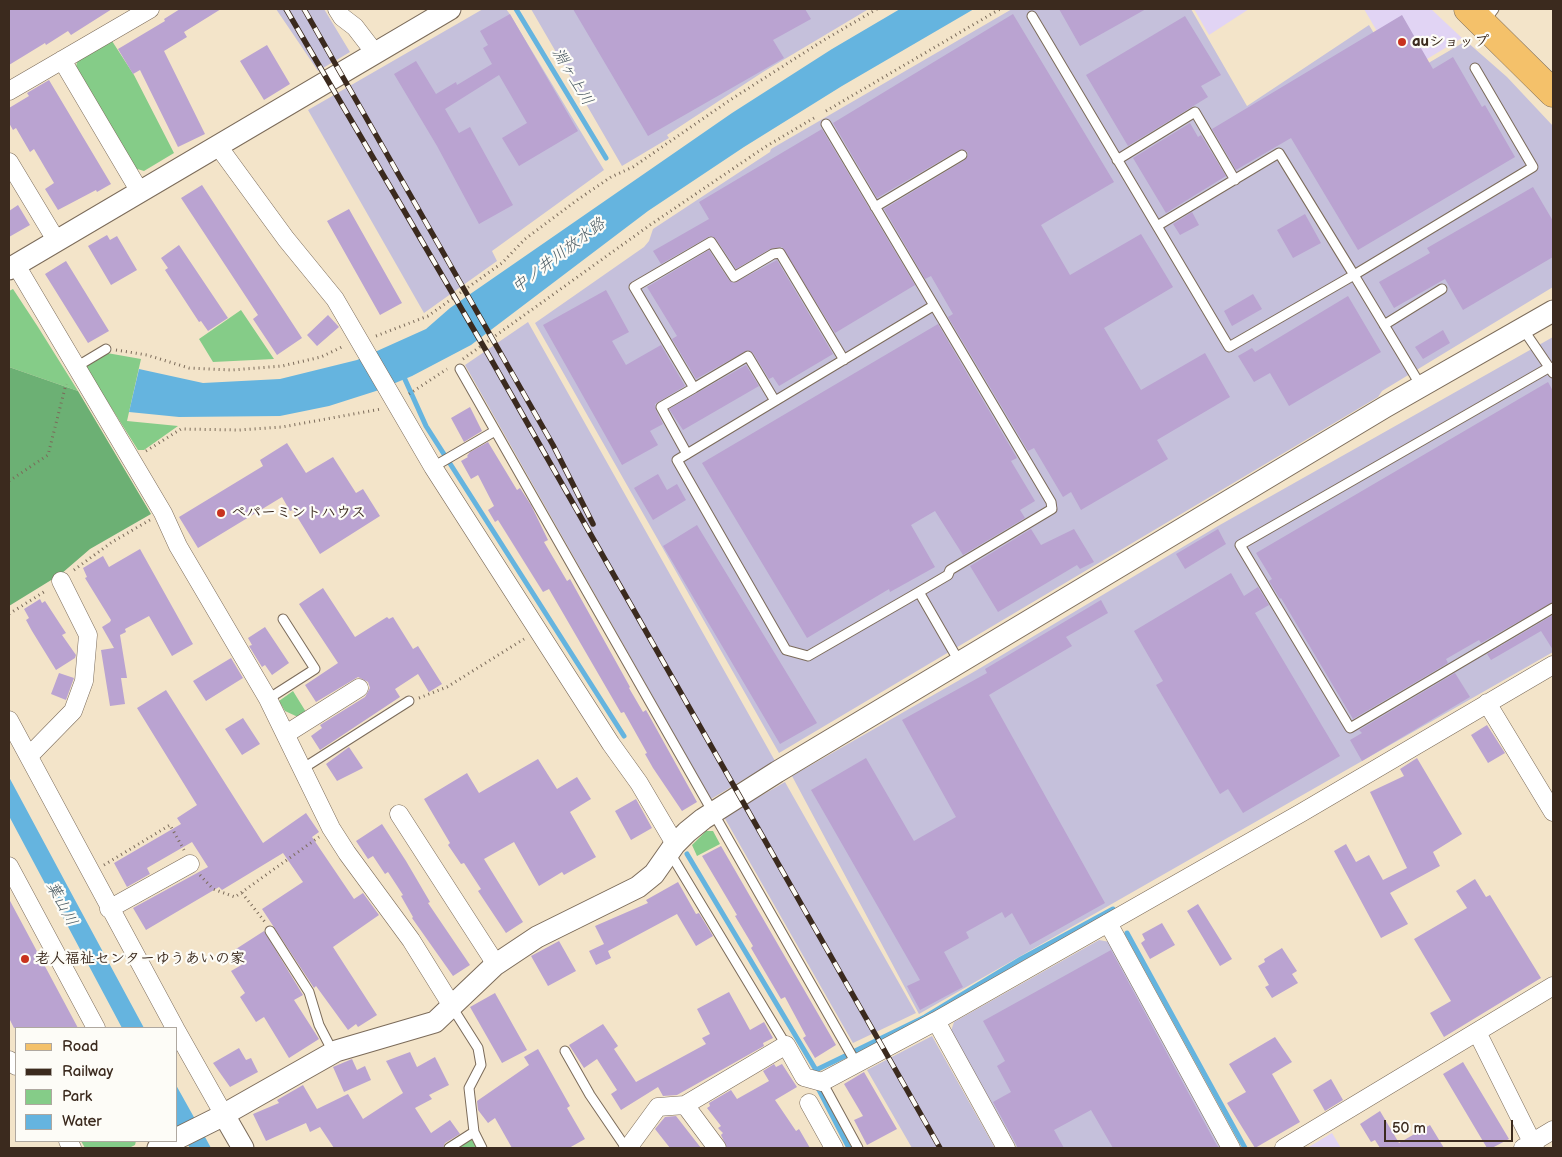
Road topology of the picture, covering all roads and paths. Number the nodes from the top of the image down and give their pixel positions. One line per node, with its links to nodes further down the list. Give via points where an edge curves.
1 (150, 9): 9 (street)
2 (337, 9): 8 (street)
3 (450, 9): 8 (street)
4 (877, 9): 30 (path, via 580,198 524,239 502,263 428,316)
5 (1000, 9): 34 (path, via 765,147 650,225)
6 (1482, 14): 12 (main road)
7 (1032, 16): 16 (lane)
8 (375, 53): 14 (street)
9 (62, 60): 11 (street); 19 (street)
10 (1475, 68): 24 (lane, via 1532,167)
11 (9, 91)
12 (1553, 93)
13 (826, 124): 20 (lane)
14 (218, 146): 19 (street); 30 (street, via 286,239 336,299)
15 (962, 155): 20 (lane)
16 (1117, 160): 18 (lane, via 1195,112); 21 (lane)
17 (9, 162): 22 (street)
18 (1235, 180): 21 (lane); 24 (lane, via 1280,153)
19 (140, 192): 22 (street)
20 (875, 207): 26 (lane)
21 (1157, 226): 24 (lane, via 1229,347)
22 (56, 240): 23 (street)
23 (12, 267): 35 (street)
24 (1354, 275): 28 (lane)
25 (1442, 289): 28 (lane)
26 (933, 306): 32 (lane); 50 (lane, via 1051,502 1052,509)
27 (1553, 311): 29 (street)
28 (1384, 325): 38 (lane)
29 (1523, 329): 33 (lane); 38 (street)
30 (360, 343): 31 (path, via 322,357 282,366 232,370 190,368 147,355); 41 (street)
31 (106, 349): 35 (lane)
32 (844, 360): 39 (lane, via 780,253 734,276 711,242 634,287); 42 (lane)
33 (1550, 364): 51 (lane, via 1240,545 1350,728)
34 (459, 365): 43 (lane)
35 (76, 367): 45 (street)
36 (450, 367): 40 (path)
37 (72, 386): 47 (path, via 65,383 48,455)
38 (1421, 386): 55 (street)
39 (694, 388): 42 (lane, via 748,356); 44 (lane, via 661,408)
40 (418, 389)
41 (393, 399): 45 (path, via 387,407 360,414 282,427 181,429); 46 (street)
42 (775, 401): 44 (lane)
43 (495, 431): 46 (lane); 66 (lane)
44 (687, 454): 50 (lane, via 677,460 786,650 808,656)
45 (132, 460): 58 (street, via 178,546)
46 (433, 467): 54 (street)
47 (9, 481)
48 (155, 518): 49 (path, via 112,542)
49 (62, 580): 52 (path); 63 (street, via 88,635 84,681 73,711)
50 (919, 592): 55 (lane)
51 (1553, 608)
52 (9, 614)
53 (283, 619): 58 (lane, via 315,669)
54 (538, 629): 59 (path, via 447,687); 69 (street, via 639,783)
55 (960, 663): 66 (street)
56 (1553, 665): 60 (street)
57 (359, 688): 62 (street)
58 (268, 699): 62 (street)
59 (409, 701): 64 (lane)
60 (1487, 703): 65 (street); 75 (street)
61 (9, 720): 63 (street)
62 (286, 734): 64 (street)
63 (29, 756): 72 (street)
64 (302, 769): 68 (street)
65 (1553, 812)
66 (712, 813): 69 (street); 88 (lane)
67 (398, 814): 77 (street)
68 (331, 828): 73 (path); 79 (street, via 411,940)
69 (673, 848): 77 (street, via 654,874 638,887 537,937); 85 (lane)
70 (190, 863): 72 (path, via 170,825); 73 (path, via 213,889 235,898); 74 (street)
71 (9, 866): 81 (street)
72 (91, 873): 74 (street)
73 (242, 893): 76 (path)
74 (109, 909): 82 (street)
75 (1108, 923): 80 (street); 105 (street)
76 (270, 931): 87 (lane, via 309,992 319,1025)
77 (495, 965): 79 (street)
78 (1553, 986): 83 (street)
79 (452, 1006): 87 (street, via 435,1022); 94 (lane, via 478,1048 481,1064 469,1088)
80 (936, 1021): 88 (street); 104 (street)
81 (95, 1027)
82 (175, 1027)
83 (1477, 1032): 96 (street); 106 (street)
84 (178, 1033): 92 (street)
85 (786, 1045): 89 (street, via 804,1077); 91 (street)
86 (565, 1051): 100 (lane, via 590,1095)
87 (333, 1052): 92 (street)
88 (856, 1063): 89 (street)
89 (822, 1082): 103 (lane)
90 (809, 1103): 102 (street)
91 (685, 1105): 100 (street, via 658,1107); 101 (street)
92 (220, 1117): 95 (street); 97 (street)
93 (1553, 1130): 96 (street)
94 (474, 1132): 98 (lane); 99 (lane)
95 (178, 1137)
96 (1530, 1146)
97 (243, 1148)
98 (449, 1148)
99 (482, 1148)
100 (627, 1148)
101 (717, 1148)
102 (834, 1148)
103 (858, 1148)
104 (1006, 1148)
105 (1231, 1148)
106 (1284, 1148)

